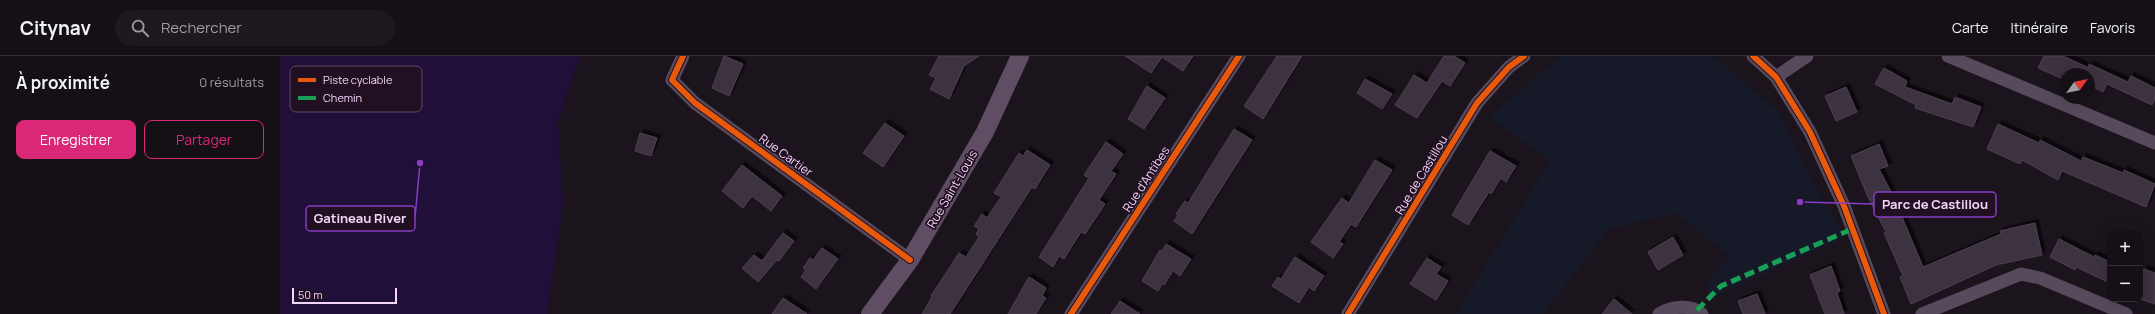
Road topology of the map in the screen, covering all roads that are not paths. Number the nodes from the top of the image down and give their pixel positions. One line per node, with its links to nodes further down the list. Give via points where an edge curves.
1 (683, 56): 10 (street, Rue Cartier, via 672,80 695,103)
2 (1020, 56): 10 (main road, Rue Saint-Louis, via 985,132)
3 (1239, 56): 12 (street, Rue d'Antibes)
4 (1524, 56): 13 (street, Rue de Castillou, via 1509,67 1477,103)
5 (1753, 56): 8 (street)
6 (1807, 56): 8 (street)
7 (1948, 56): 9 (street)
8 (1776, 76): 16 (street, via 1810,132 1841,199)
9 (2155, 143)
10 (910, 260): 11 (main road, Rue Saint-Louis)
11 (870, 314)
12 (1071, 314)
13 (1348, 314)
14 (1659, 314): 15 (street, via 1667,308 1697,310)
15 (1702, 314)
16 (1884, 314)
17 (1922, 314): 18 (street, via 2021,274 2040,278)
18 (2126, 314)

